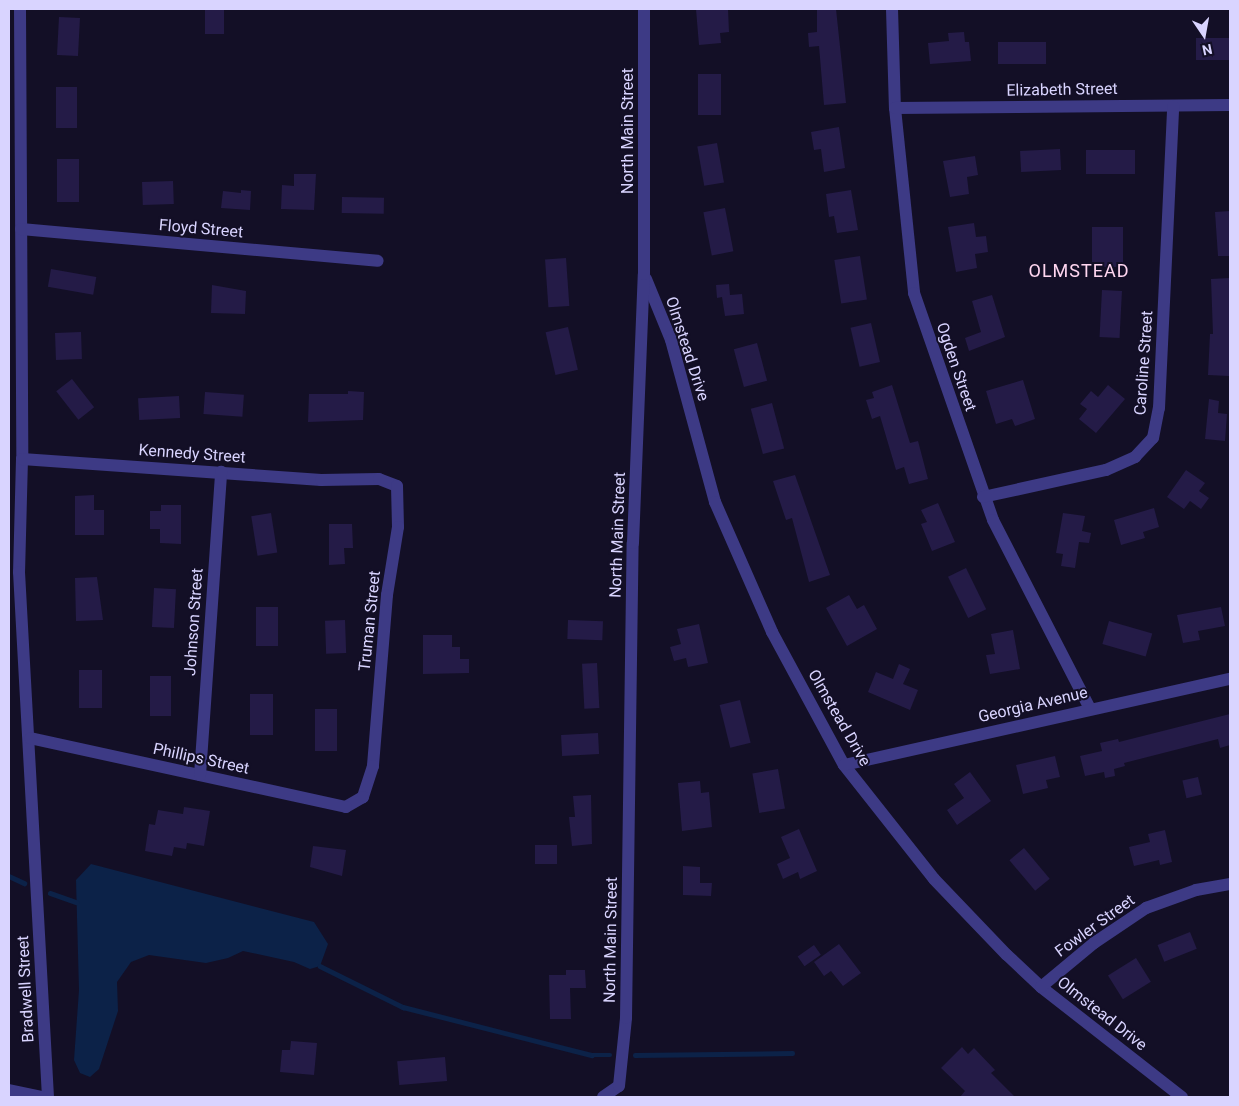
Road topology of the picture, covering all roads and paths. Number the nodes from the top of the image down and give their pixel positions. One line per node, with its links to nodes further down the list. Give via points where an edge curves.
1 (20, 9): 7 (street, Bradwell Street)
2 (644, 9): 9 (street, North Main Street)
3 (892, 9): 6 (street, Ogden Street)
4 (1230, 105): 5 (street, Elizabeth Street)
5 (1173, 106): 6 (street, Elizabeth Street); 13 (street, Caroline Street, via 1160,408 1152,438 1135,457 1106,470)
6 (895, 108): 13 (street, Ogden Street, via 914,293)
7 (17, 225): 8 (street, Floyd Street); 10 (street, Bradwell Street)
8 (378, 261)
9 (644, 274): 18 (street, Olmstead Drive, via 671,340 715,502 772,632); 26 (street, North Main Street, via 633,543 626,1018 619,1086)
10 (22, 459): 11 (street, Kennedy Street); 14 (street, Bradwell Street)
11 (221, 472): 12 (street, Kennedy Street, via 321,480); 19 (street, Johnson Street)
12 (360, 479): 20 (street, Truman Street, via 379,479 397,486 398,527 387,594 373,766)
13 (983, 497): 16 (street, Ogden Street)
14 (14, 571): 17 (street, Bradwell Street)
15 (1230, 679): 16 (street, Georgia Avenue)
16 (1090, 709): 18 (street, Georgia Avenue)
17 (30, 738): 19 (street, Phillips Street); 25 (street, Bradwell Street)
18 (844, 766): 22 (street, Olmstead Drive, via 934,880)
19 (200, 775): 20 (street, Phillips Street, via 346,808)
20 (363, 798)
21 (1230, 884): 22 (street, Fowler Street, via 1196,890 1146,908 1094,943)
22 (1041, 987): 27 (street, Olmstead Drive)
23 (9, 1090): 24 (street)
24 (41, 1097)
25 (48, 1097)
26 (603, 1097)
27 (1182, 1097)

